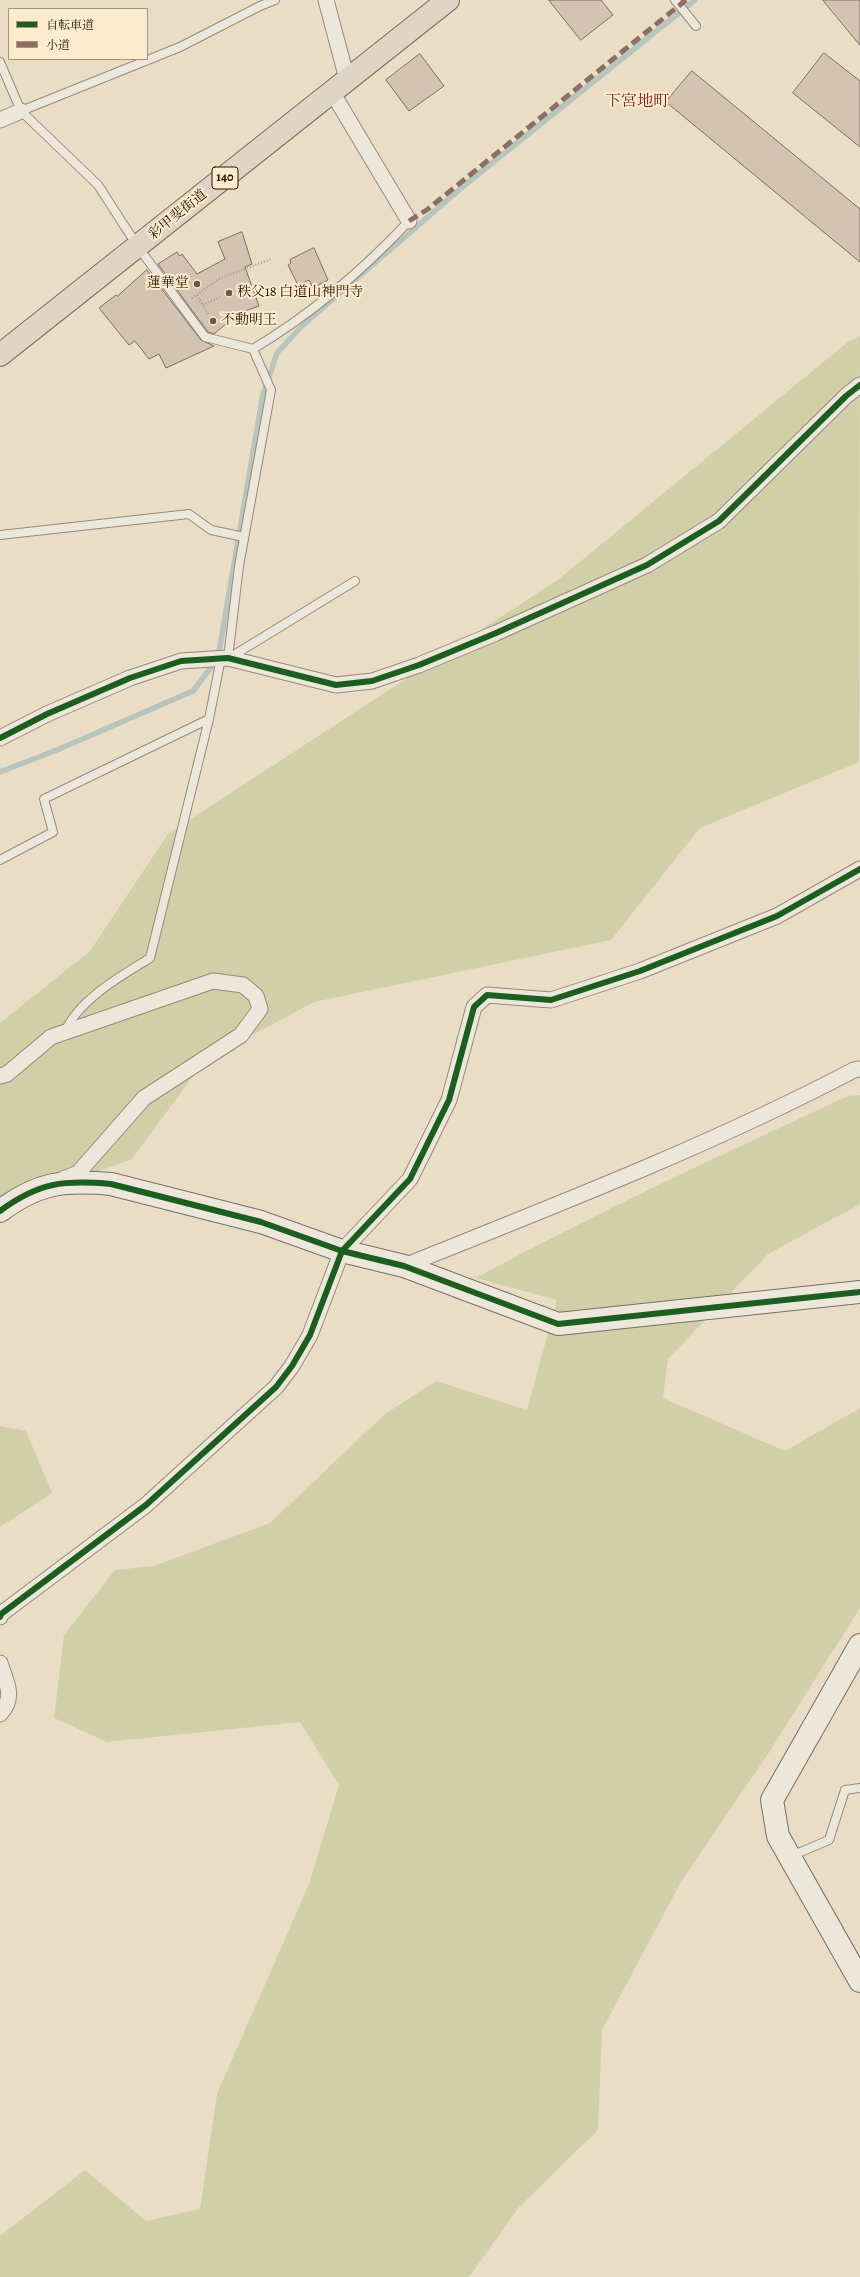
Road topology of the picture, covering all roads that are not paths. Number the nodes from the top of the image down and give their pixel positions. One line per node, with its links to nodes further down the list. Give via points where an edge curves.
1 (275, 0): 6 (lane)
2 (326, 0): 9 (street)
3 (448, 0): 9 (highway, 彩甲斐街道 / 140)
4 (675, 0): 5 (lane)
5 (696, 26)
6 (148, 59)
7 (146, 60): 10 (lane)
8 (0, 62): 10 (lane)
9 (340, 86): 12 (street); 13 (highway, 彩甲斐街道 / 140)
10 (21, 111): 11 (street); 13 (lane, via 98,185)
11 (0, 120)
12 (410, 221): 14 (lane, via 351,276 283,331)
13 (138, 247): 14 (lane, via 206,337); 15 (highway, 彩甲斐街道 / 140)
14 (253, 349): 18 (lane, via 271,390)
15 (0, 355)
16 (860, 385): 20 (street, via 719,521 647,565 496,633 379,679 336,685)
17 (0, 535): 18 (lane, via 189,514 211,530)
18 (244, 537): 20 (lane)
19 (355, 581): 20 (lane)
20 (225, 658): 21 (lane); 22 (street, via 181,661 130,678 47,714)
21 (209, 719): 23 (lane, via 44,799 53,832); 25 (lane, via 150,958 111,983 70,1018)
22 (0, 738)
23 (0, 860)
24 (860, 869): 30 (street, via 777,916 632,974 551,1000 487,995 474,1007 449,1100 410,1179)
25 (65, 1032): 27 (street, via 51,1037 7,1074); 28 (street, via 213,981 243,985 256,996 260,1009 241,1035 144,1098 78,1173)
26 (860, 1069): 31 (street, via 642,1170)
27 (0, 1076)
28 (55, 1183): 29 (street, via 17,1198); 30 (street, via 111,1184 261,1222)
29 (0, 1211)
30 (342, 1251): 31 (street); 33 (street, via 310,1335 276,1387 146,1505)
31 (404, 1266): 32 (street, via 558,1324)
32 (860, 1292)
33 (0, 1617)
34 (860, 1645): 38 (street, via 772,1800 778,1836)
35 (0, 1662): 36 (street, via 10,1697 6,1708)
36 (0, 1714)
37 (860, 1788): 38 (lane, via 845,1790 829,1840)
38 (790, 1856): 39 (street)
39 (860, 1981)

